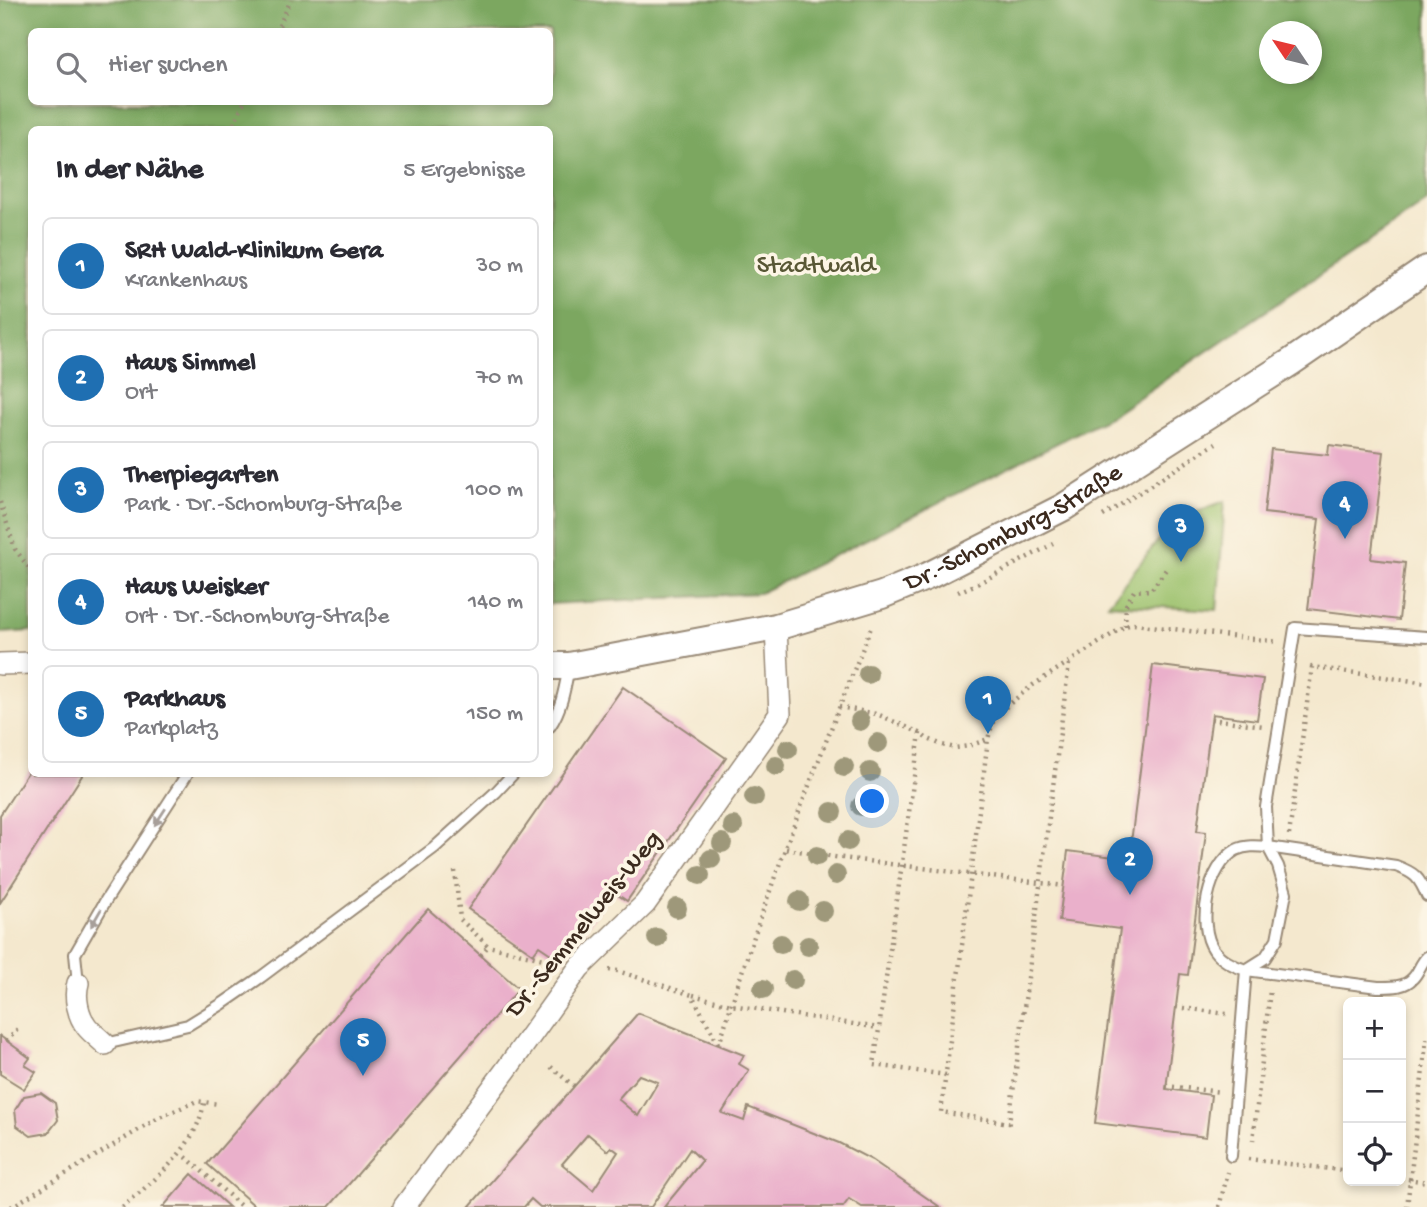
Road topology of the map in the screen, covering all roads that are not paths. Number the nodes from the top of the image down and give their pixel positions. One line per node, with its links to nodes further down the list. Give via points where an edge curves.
1 (1427, 269): 2 (street, Dr.-Schomburg-Straße, via 1064,507 928,576)
2 (776, 627): 6 (street, Dr.-Schomburg-Straße); 17 (street, Dr.-Semmelweis-Weg, via 780,714 645,904 579,968)
3 (1427, 637): 10 (lane, via 1295,628 1266,807)
4 (28, 663): 5 (street)
5 (0, 664)
6 (559, 666): 7 (lane, via 565,691)
7 (553, 721)
8 (185, 777): 14 (lane, one-way to 14, via 75,954)
9 (510, 777): 15 (lane, via 434,848 222,1004 188,1025)
10 (1268, 847): 11 (lane, via 1395,866 1411,872); 13 (lane, via 1286,893 1277,939 1265,958); 13 (lane, via 1250,846 1222,862 1206,904 1207,937 1215,951)
11 (1427, 896)
12 (1427, 957): 13 (lane, via 1414,978 1399,987)
13 (1245, 970): 16 (lane)
14 (78, 983): 15 (street, via 75,992 86,1027)
15 (105, 1044)
16 (1231, 1156)
17 (404, 1207)

